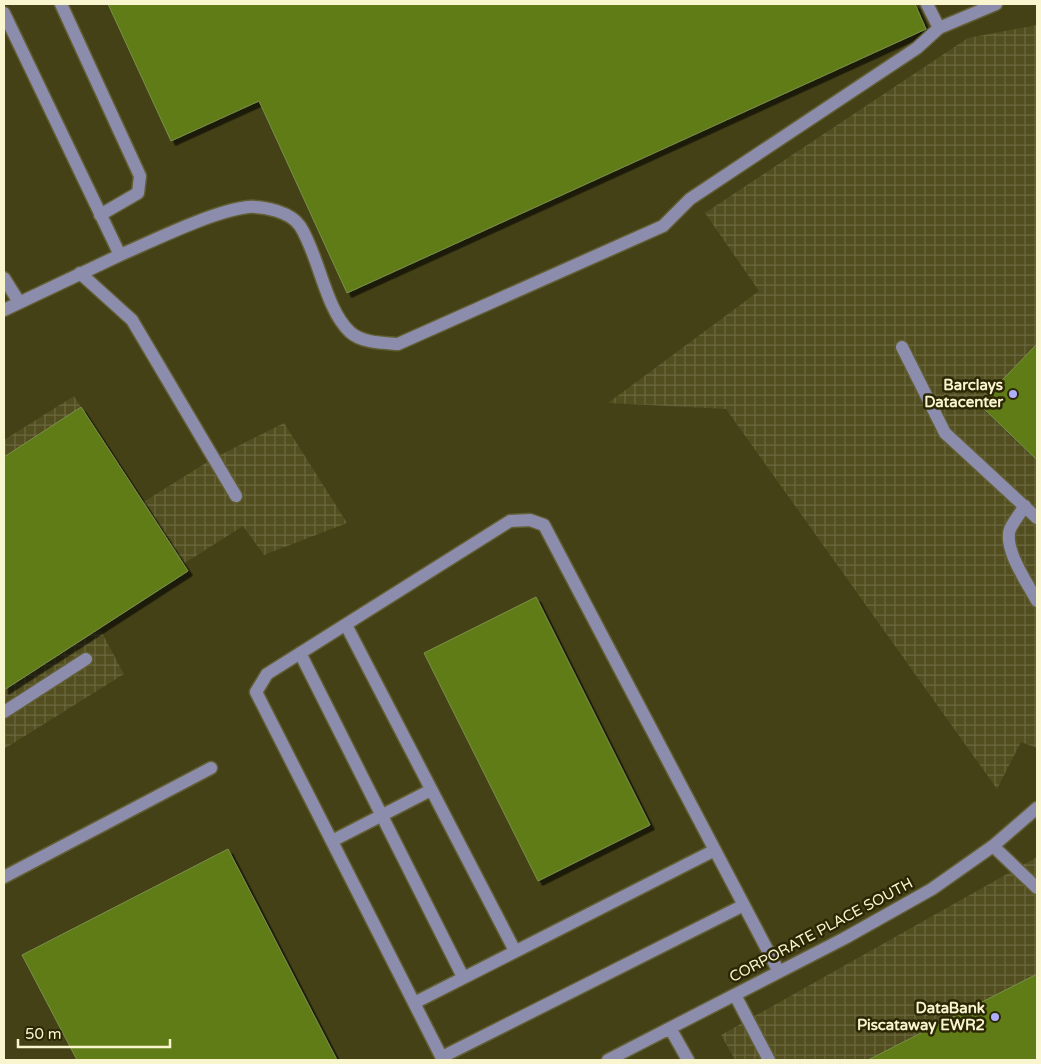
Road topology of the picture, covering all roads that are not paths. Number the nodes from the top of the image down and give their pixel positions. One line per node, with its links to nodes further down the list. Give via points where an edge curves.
1 (61, 4): 6 (street, via 140,176 138,193)
2 (927, 4): 5 (street)
3 (996, 4): 5 (street)
4 (4, 13): 6 (street)
5 (939, 28): 7 (street, via 917,48 690,198 663,226 398,344 375,343 351,333 338,315 299,225 274,209 249,207 225,212)
6 (100, 216): 7 (street)
7 (120, 255): 8 (street)
8 (80, 273): 10 (street); 13 (street, via 132,320)
9 (4, 278): 10 (street)
10 (19, 302): 11 (street)
11 (4, 310)
12 (902, 347): 14 (street, via 946,433)
13 (236, 496)
14 (1025, 506): 15 (street); 16 (street, via 1010,530 1009,541)
15 (1037, 518)
16 (1037, 601)
17 (346, 624): 18 (street); 22 (street); 27 (street, via 510,521 530,520 544,525)
18 (300, 653): 24 (street); 25 (street, via 267,674 256,692)
19 (86, 659): 20 (street)
20 (4, 712)
21 (211, 768): 28 (street)
22 (431, 790): 24 (street); 31 (street)
23 (1037, 808): 26 (street, CORPORATE PLACE SOUTH)
24 (381, 815): 25 (street); 33 (street)
25 (332, 841): 35 (street)
26 (994, 846): 29 (street); 32 (street, CORPORATE PLACE SOUTH, via 932,889)
27 (715, 850): 30 (street); 31 (street)
28 (4, 877)
29 (1037, 888)
30 (744, 905): 32 (street); 37 (street)
31 (515, 951): 33 (street)
32 (779, 972): 34 (street, CORPORATE PLACE SOUTH)
33 (463, 978): 35 (street)
34 (735, 995): 36 (street, CORPORATE PLACE SOUTH); 40 (street)
35 (414, 1002): 37 (street)
36 (670, 1028): 38 (street, CORPORATE PLACE SOUTH); 39 (street)
37 (443, 1058)
38 (608, 1060)
39 (688, 1060)
40 (769, 1060)

